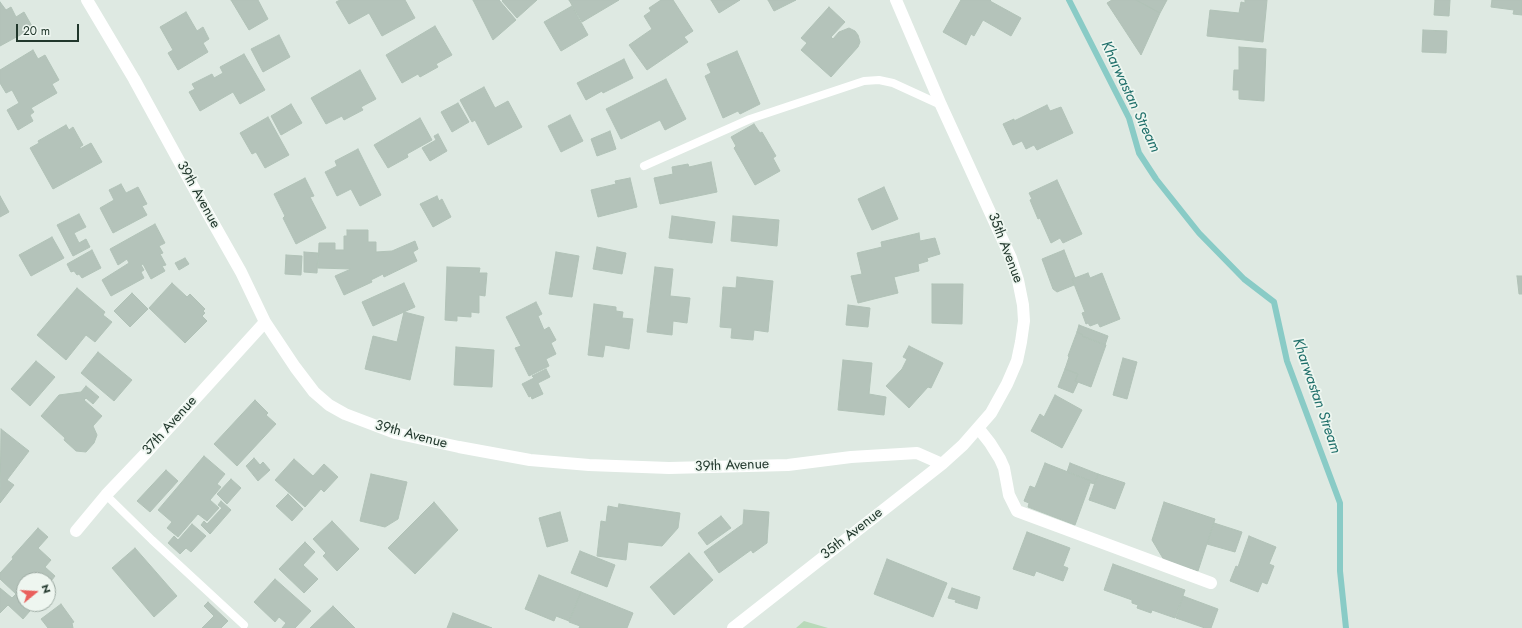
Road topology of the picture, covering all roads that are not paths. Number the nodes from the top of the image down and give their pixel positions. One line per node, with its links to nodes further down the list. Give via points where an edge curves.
1 (87, 0): 5 (street, 39th Avenue, via 241,272)
2 (896, 0): 3 (street, 35th Avenue)
3 (941, 105): 4 (lane, via 893,83 879,80 864,82 750,119); 6 (street, 35th Avenue, via 1011,258 1023,305 1023,328 1016,361 1004,390)
4 (644, 166)
5 (265, 322): 7 (street, 39th Avenue, via 294,367 314,392 329,405 345,414 395,433 459,448 530,460 669,468 788,465 851,457 917,453); 8 (street, 37th Avenue)
6 (979, 429): 7 (street, 35th Avenue); 10 (street, via 1002,464 1009,495 1017,511)
7 (942, 464): 12 (street, 35th Avenue)
8 (106, 495): 9 (street, 37th Avenue); 11 (lane)
9 (76, 531)
10 (1211, 583)
11 (244, 625)
12 (733, 628)

